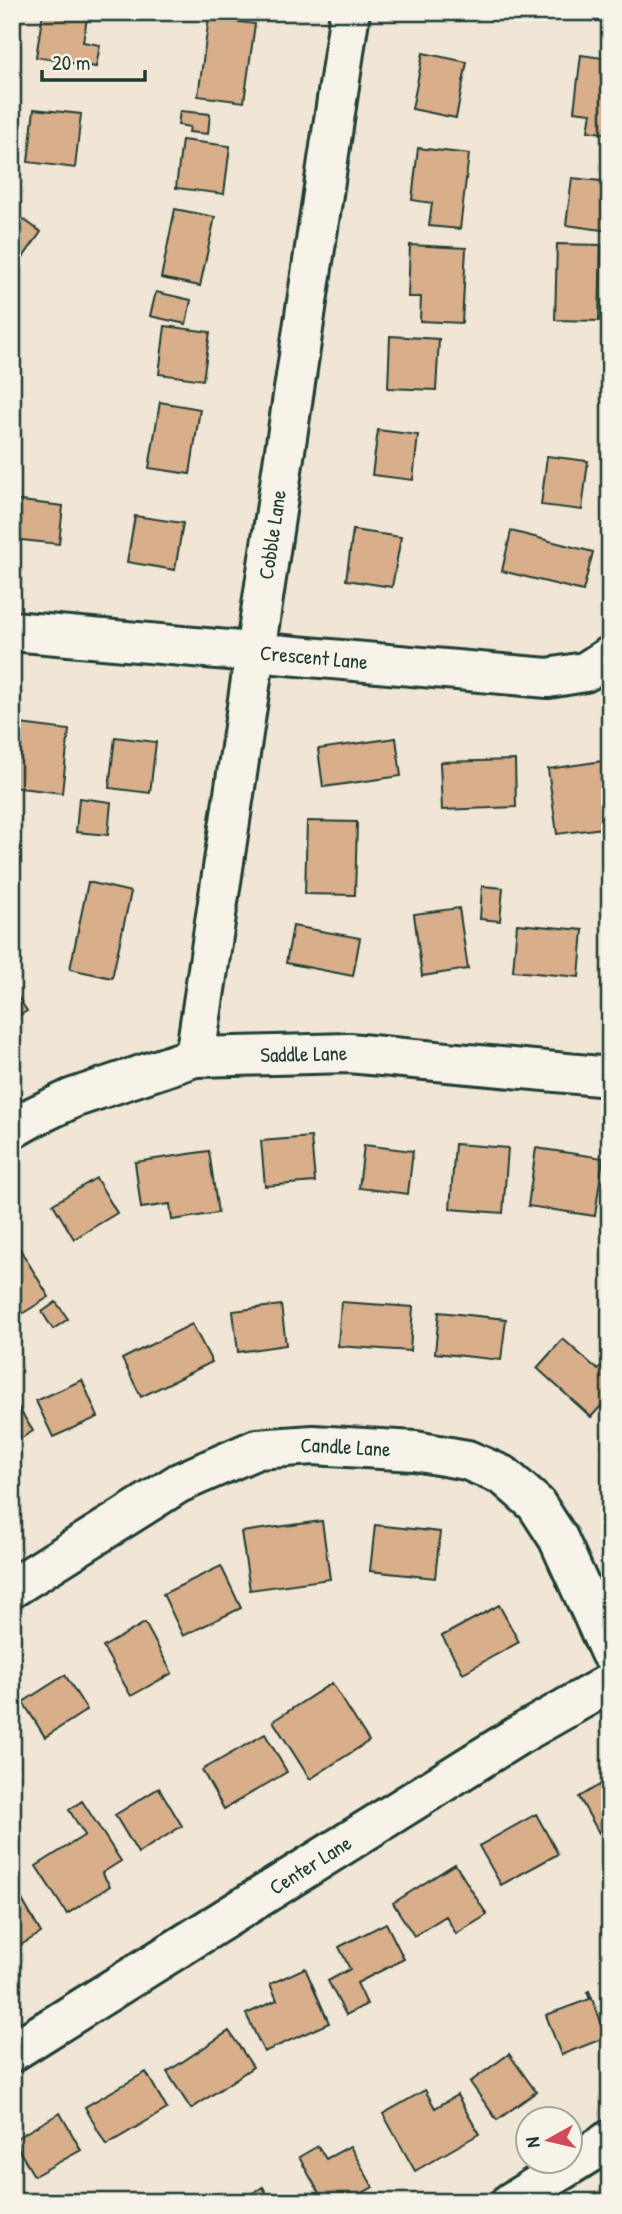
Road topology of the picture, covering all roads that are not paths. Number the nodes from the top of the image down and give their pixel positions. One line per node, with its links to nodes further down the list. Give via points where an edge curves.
1 (350, 12): 3 (street, Cobble Lane)
2 (12, 631): 3 (street, Crescent Lane)
3 (254, 653): 4 (street, Crescent Lane, via 548,678 585,672); 5 (street, Cobble Lane)
4 (610, 656)
5 (195, 1057): 6 (street, Saddle Lane, via 349,1053); 7 (street, Saddle Lane, via 73,1098)
6 (610, 1077)
7 (12, 1129)
8 (12, 1588): 9 (street, Candle Lane, via 179,1483 257,1449 313,1445 415,1451 467,1460 504,1476 536,1504 558,1538)
9 (610, 1653)
10 (610, 1683): 11 (street, Center Lane, via 517,1736)
11 (12, 2052)
12 (610, 2140): 13 (street)
13 (511, 2202)

